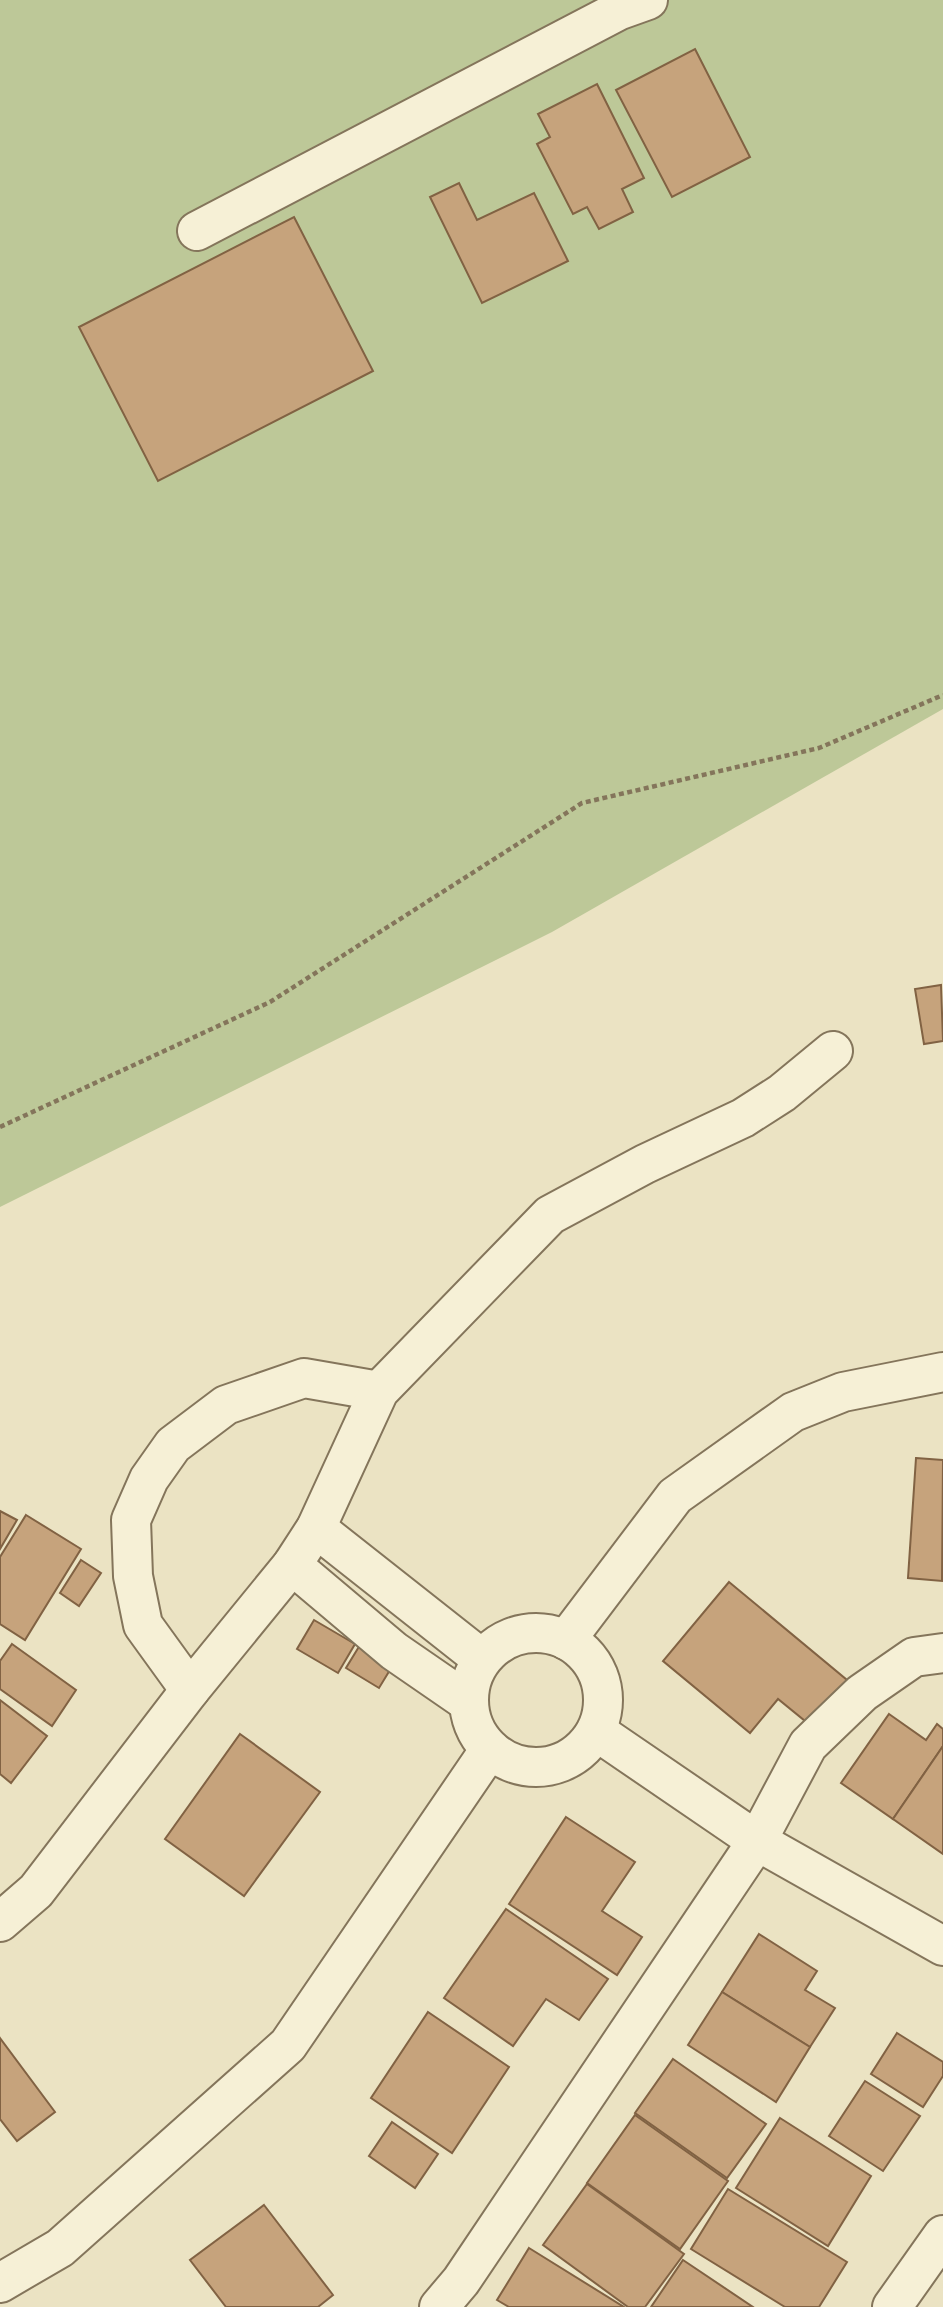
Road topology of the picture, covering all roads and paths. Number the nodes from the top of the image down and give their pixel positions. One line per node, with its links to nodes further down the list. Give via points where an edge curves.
1 (631, 3): 2 (street)
2 (197, 232)
3 (943, 695): 5 (path, via 819,748 582,803 270,1002)
4 (833, 1051): 7 (street, via 743,1118 550,1215)
5 (0, 1127)
6 (943, 1372): 10 (street, via 843,1392 793,1412 760,1435 675,1496)
7 (379, 1391): 8 (street); 13 (street, via 303,1378 226,1405 173,1445 149,1479 131,1520 133,1576 144,1625)
8 (316, 1528): 9 (street); 12 (street)
9 (292, 1565): 13 (street); 14 (street, via 394,1651)
10 (566, 1640): 12 (street, via 531,1632 512,1636); 15 (street, via 592,1662 600,1678 603,1705)
11 (943, 1653): 17 (street, via 914,1657 862,1693 808,1745)
12 (482, 1659): 14 (street, via 471,1680)
13 (190, 1690): 18 (street, via 36,1891)
14 (468, 1702): 16 (street, via 475,1728)
15 (596, 1731): 16 (street, via 579,1752 555,1765 527,1767); 17 (street)
16 (490, 1749): 21 (street, via 288,2045 60,2248)
17 (757, 1841): 19 (street); 22 (street, via 469,2270)
18 (0, 1922)
19 (943, 1947)
20 (943, 2235): 23 (street)
21 (0, 2283)
22 (439, 2307)
23 (892, 2307)

